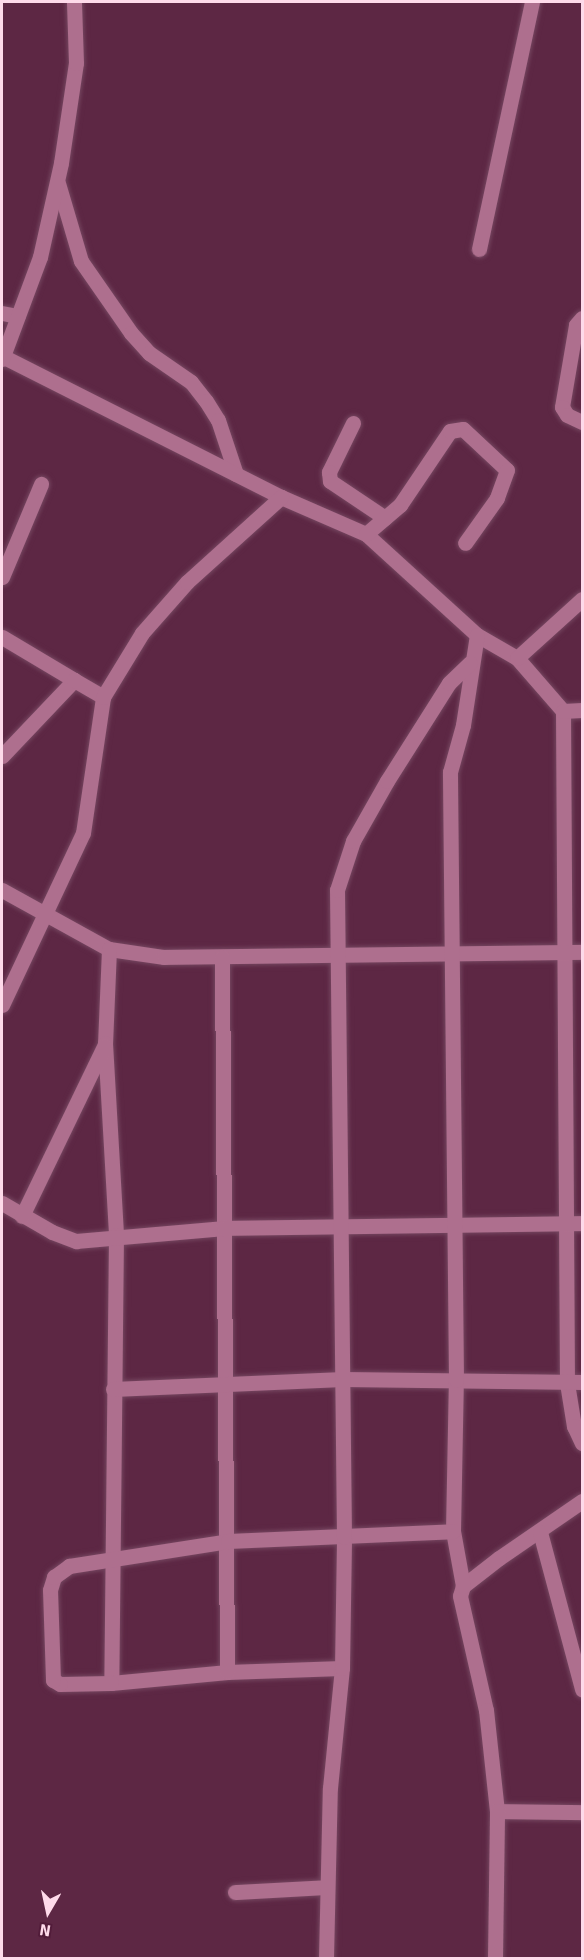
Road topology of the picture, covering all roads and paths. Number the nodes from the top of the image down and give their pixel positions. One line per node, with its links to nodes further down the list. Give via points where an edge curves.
1 (74, 2): 3 (street, via 76,63)
2 (532, 2): 4 (street)
3 (57, 180): 6 (street, via 40,257); 11 (street, via 81,261 130,333 191,382 206,400 218,420)
4 (479, 249)
5 (2, 313): 6 (street)
6 (18, 316): 8 (street)
7 (582, 318): 9 (street, via 576,325 562,407 567,415)
8 (2, 358): 11 (street)
9 (582, 422)
10 (353, 423): 14 (street, via 329,472 330,481)
11 (236, 474): 13 (street)
12 (41, 484): 17 (street)
13 (281, 497): 15 (street); 24 (street, via 172,599 142,633)
14 (385, 518): 15 (street); 16 (street, via 399,505 450,431 463,429 507,470 497,498)
15 (366, 534): 19 (street)
16 (465, 543)
17 (2, 577)
18 (582, 599): 21 (street)
19 (477, 635): 21 (street); 22 (street)
20 (2, 638): 23 (street)
21 (517, 658): 26 (street)
22 (470, 663): 33 (street, via 463,726 450,772); 35 (street, via 449,683 353,841 337,890)
23 (74, 680): 24 (street); 27 (street)
24 (102, 696): 29 (street, via 83,833)
25 (582, 710): 26 (street)
26 (563, 711): 31 (street)
27 (2, 756)
28 (2, 890): 29 (street)
29 (46, 914): 30 (street); 36 (street)
30 (109, 949): 34 (street, via 164,957); 37 (street)
31 (564, 952): 32 (street); 33 (street); 40 (street)
32 (582, 952)
33 (450, 956): 35 (street); 42 (street)
34 (222, 957): 35 (street); 44 (street)
35 (335, 957): 43 (street)
36 (2, 1005)
37 (105, 1043): 39 (street); 45 (street)
38 (2, 1203): 39 (street)
39 (22, 1216): 45 (street, via 76,1241)
40 (565, 1223): 41 (street); 42 (street); 49 (street)
41 (582, 1223)
42 (454, 1225): 43 (street); 47 (street)
43 (340, 1226): 44 (street); 46 (street)
44 (224, 1228): 45 (street); 50 (street)
45 (116, 1235): 51 (street)
46 (343, 1379): 47 (street); 50 (street); 56 (street)
47 (456, 1380): 49 (street); 54 (street)
48 (582, 1382): 49 (street)
49 (567, 1383): 52 (street, via 574,1426)
50 (228, 1385): 51 (street); 57 (street)
51 (113, 1389): 58 (street)
52 (582, 1443)
53 (582, 1501): 55 (street)
54 (453, 1531): 56 (street); 59 (street)
55 (540, 1532): 59 (street); 63 (street)
56 (344, 1537): 57 (street); 60 (street)
57 (228, 1541): 58 (street); 61 (street)
58 (112, 1558): 62 (street); 62 (street, via 62,1569 50,1590 53,1680 60,1684)
59 (463, 1586): 64 (street, via 461,1610 486,1710)
60 (342, 1668): 61 (street); 66 (street, via 330,1788)
61 (227, 1672): 62 (street)
62 (111, 1683)
63 (582, 1689)
64 (497, 1811): 65 (street); 69 (street)
65 (582, 1812)
66 (327, 1887): 67 (street); 68 (street)
67 (235, 1892)
68 (326, 1959)
69 (495, 1959)

